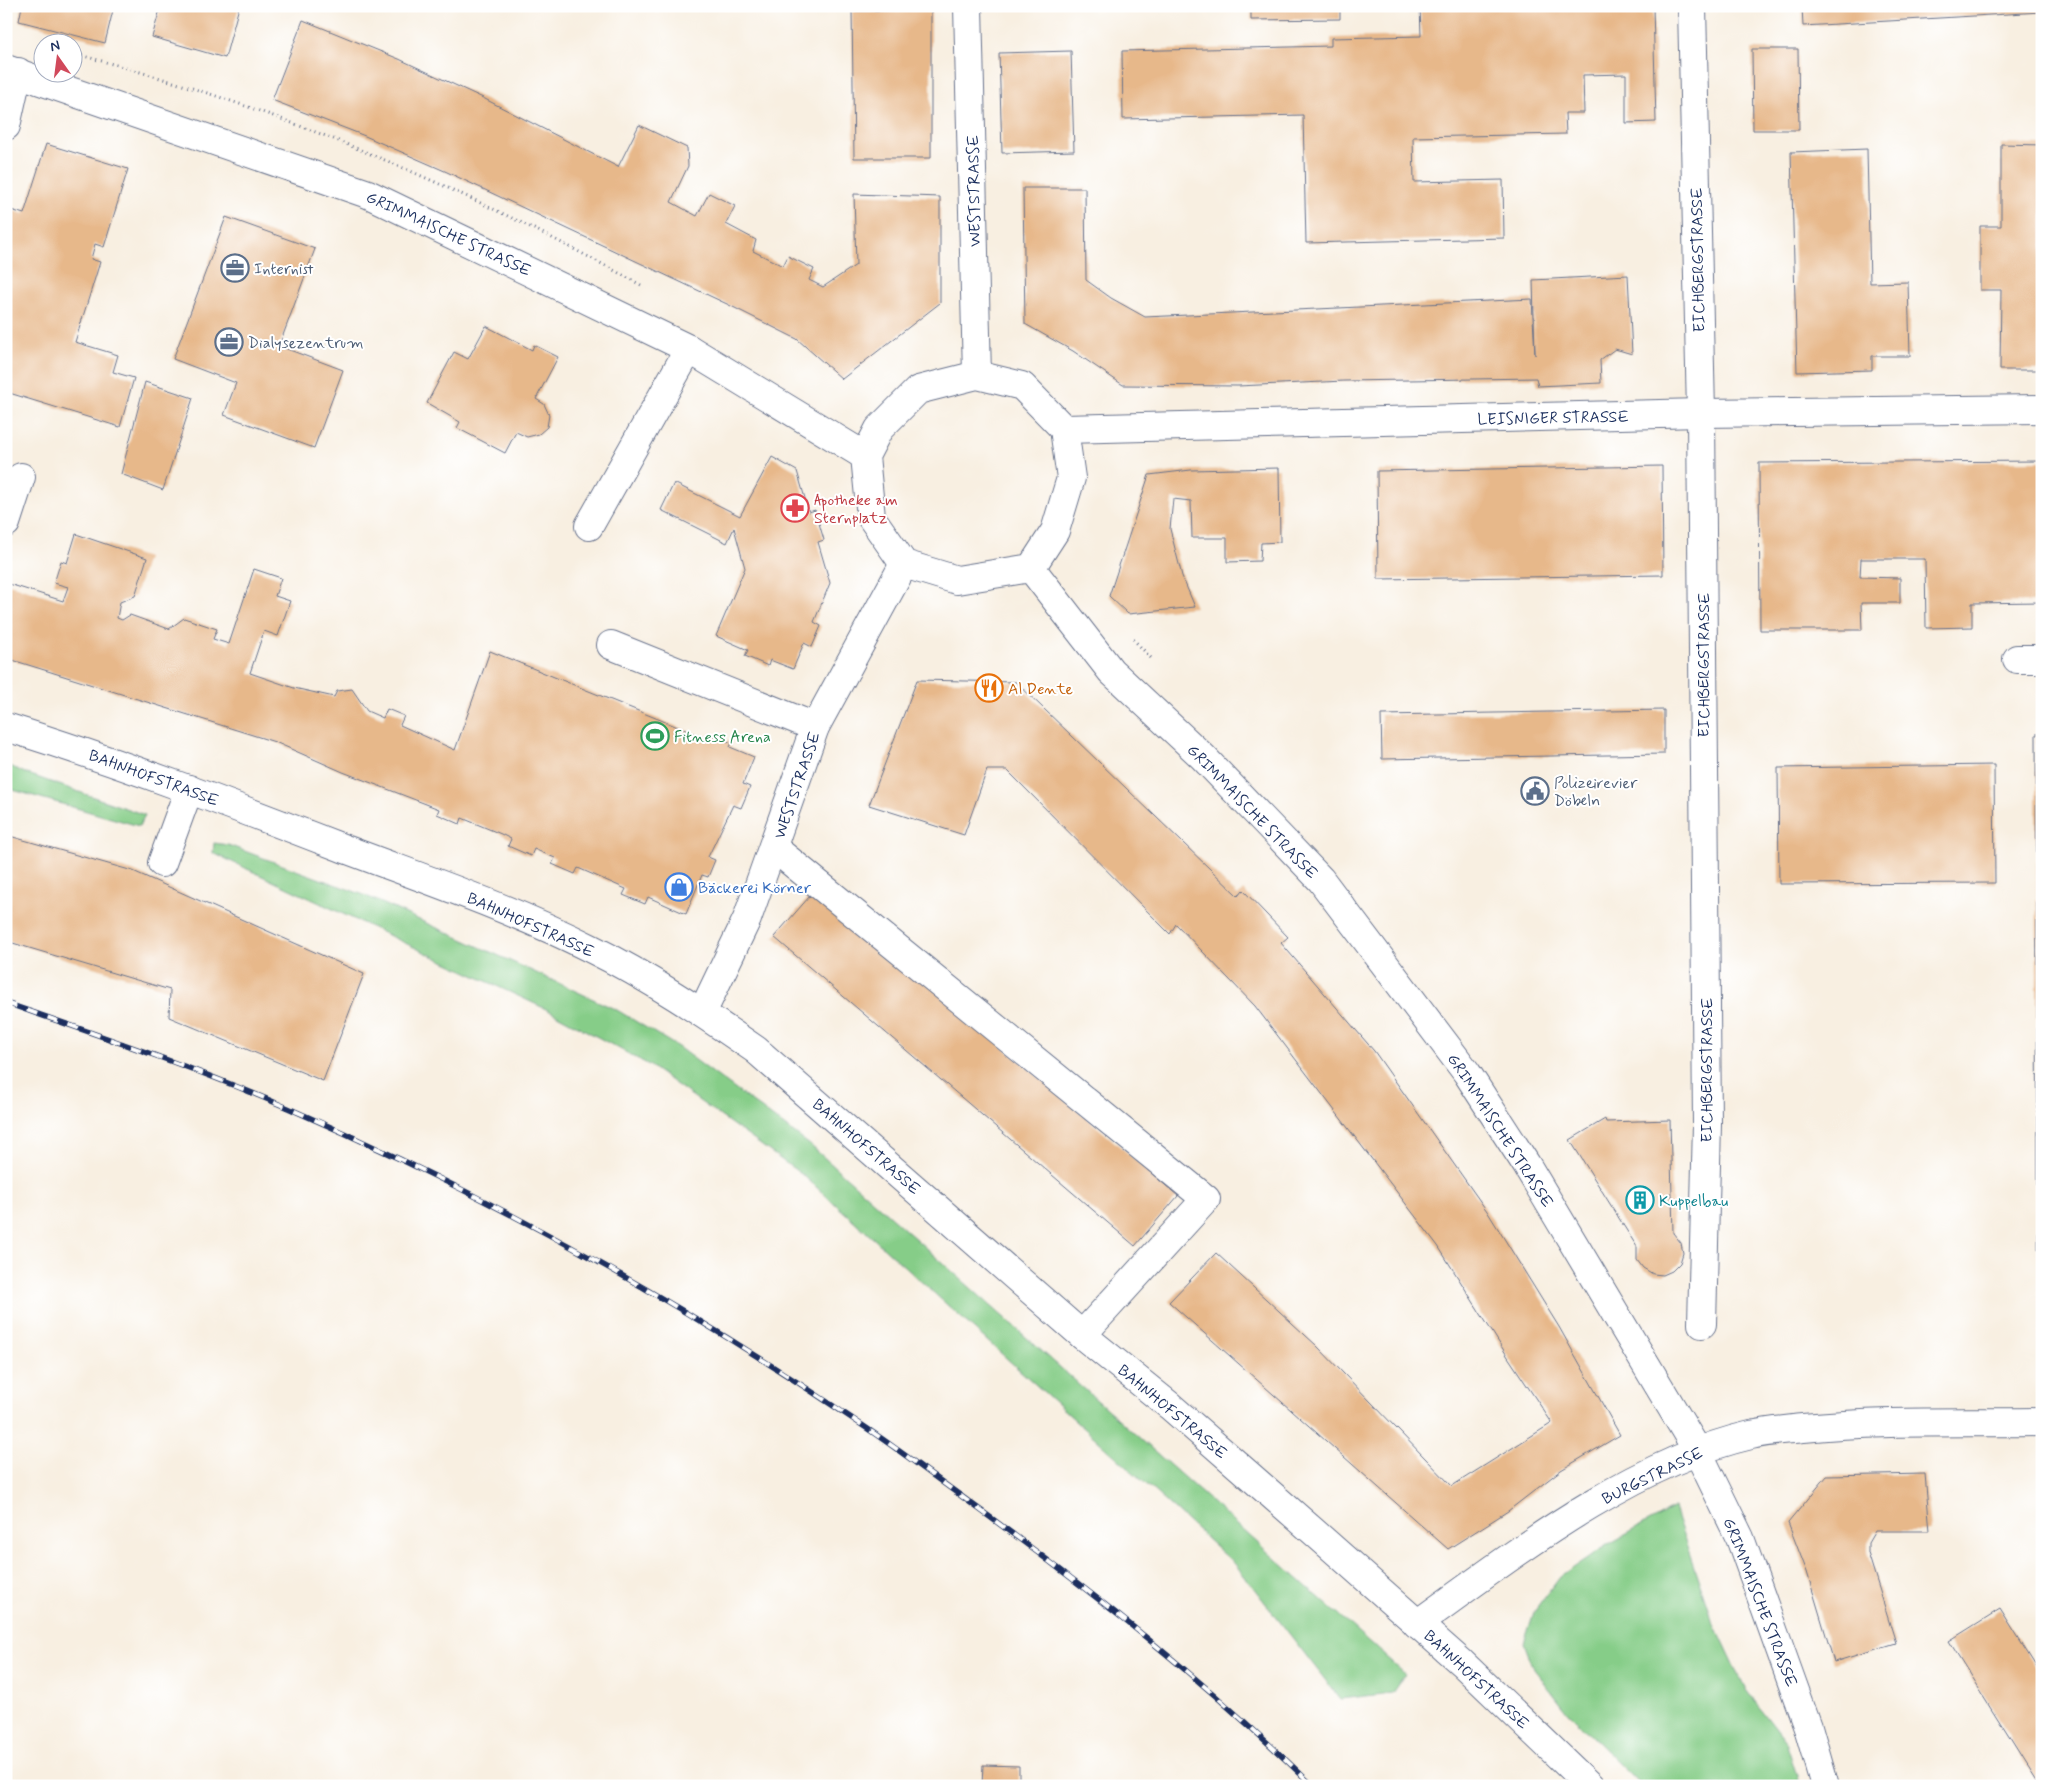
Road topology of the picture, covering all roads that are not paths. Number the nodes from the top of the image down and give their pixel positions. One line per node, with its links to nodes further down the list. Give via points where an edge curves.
1 (968, 6): 6 (street, WESTSTRASSE)
2 (1692, 6): 8 (street, EICHBERGSTRASSE)
3 (12, 71): 4 (street); 5 (street, GRIMMAISCHE STRASSE, via 368,194)
4 (6, 126)
5 (689, 348): 10 (street, GRIMMAISCHE STRASSE); 13 (street)
6 (977, 375): 9 (street, via 1022,386); 10 (street, via 918,390 879,429)
7 (2042, 409): 8 (street, LEISNIGER STRASSE)
8 (1701, 413): 9 (street, LEISNIGER STRASSE); 23 (street, EICHBERGSTRASSE, via 1707,1124)
9 (1064, 429): 15 (street, via 1071,478 1055,531)
10 (865, 456): 14 (street, via 871,517)
11 (21, 477): 12 (street)
12 (6, 523)
13 (589, 526)
14 (904, 564): 15 (street, via 957,580); 18 (street, WESTSTRASSE)
15 (1031, 568): 26 (street, GRIMMAISCHE STRASSE, via 1111,670 1203,757 1321,880 1398,981 1467,1073 1526,1164)
16 (611, 645): 18 (street)
17 (6, 727): 19 (street, BAHNHOFSTRASSE, via 100,756)
18 (815, 727): 20 (street, WESTSTRASSE)
19 (189, 789): 21 (street); 22 (street, BAHNHOFSTRASSE, via 502,909 592,949)
20 (774, 848): 22 (street, WESTSTRASSE, via 747,919); 24 (street, via 1206,1199)
21 (162, 862)
22 (702, 1012): 24 (street, BAHNHOFSTRASSE, via 756,1050)
23 (1702, 1324)
24 (1082, 1334): 27 (street, BAHNHOFSTRASSE, via 1170,1406)
25 (2042, 1422): 26 (street, BURGSTRASSE, via 1838,1425 1753,1434)
26 (1696, 1450): 27 (street, BURGSTRASSE, via 1608,1495 1493,1569); 29 (street, GRIMMAISCHE STRASSE, via 1740,1538 1808,1727)
27 (1417, 1624): 28 (street, BAHNHOFSTRASSE)
28 (1590, 1786)
29 (1825, 1786)

